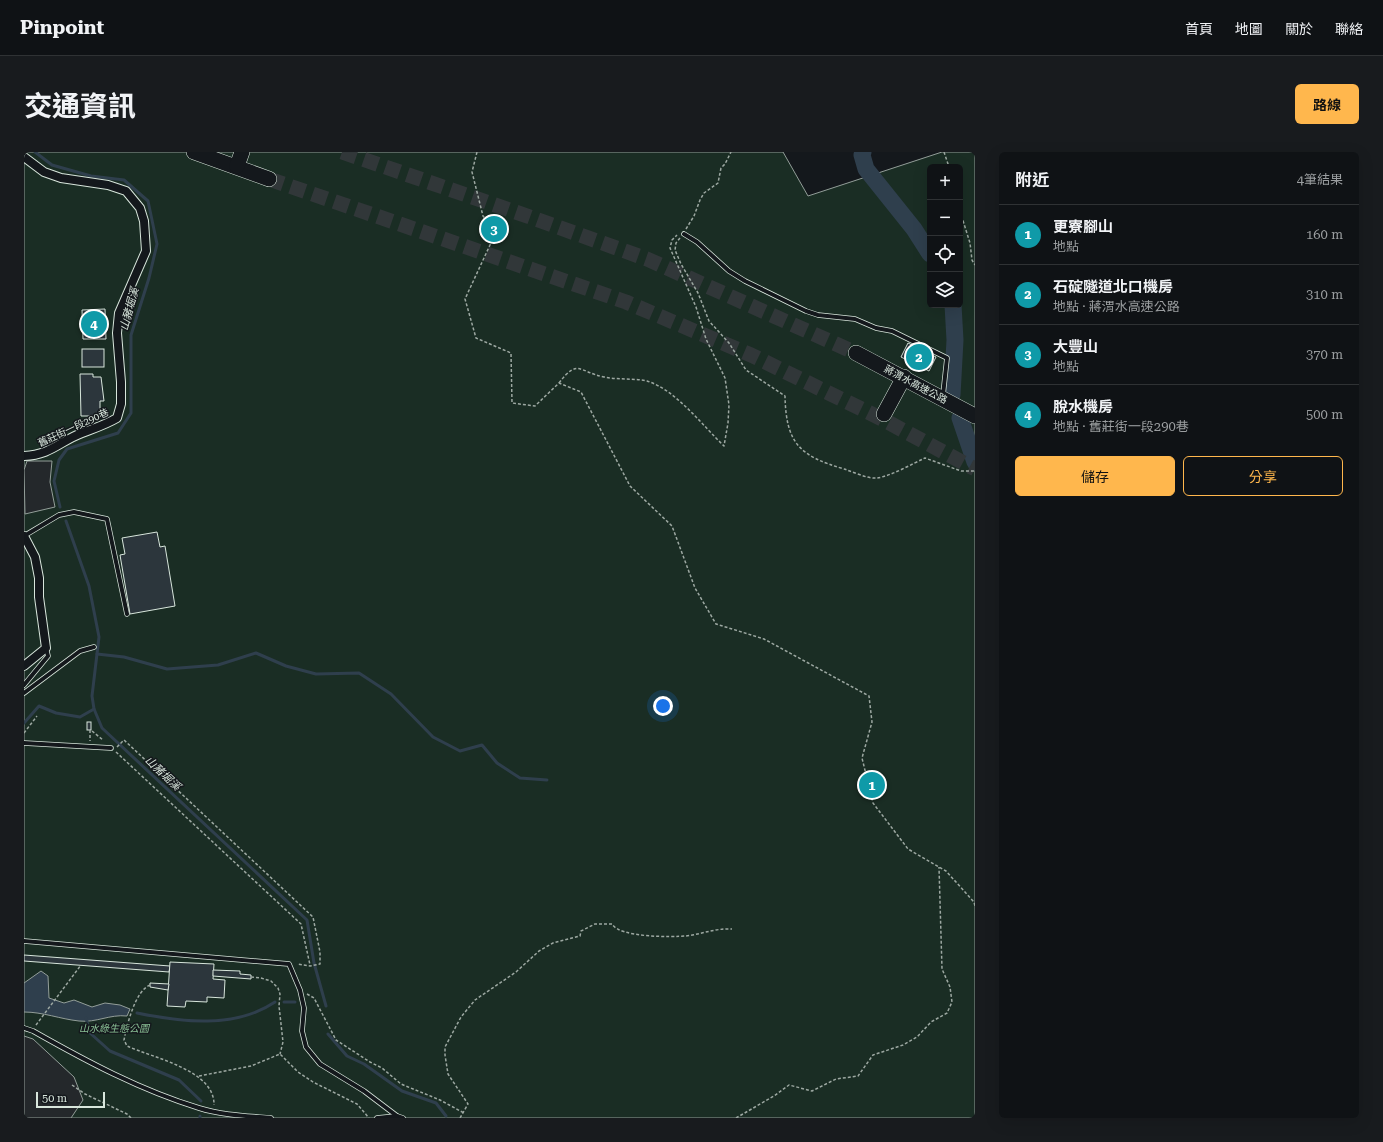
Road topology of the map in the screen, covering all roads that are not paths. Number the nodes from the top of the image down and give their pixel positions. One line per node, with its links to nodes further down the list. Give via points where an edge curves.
1 (195, 152): 4 (highway)
2 (242, 152): 4 (highway)
3 (24, 157): 12 (street, 舊莊街一段290巷, via 44,172 61,178 108,185 126,191 140,208 146,235 146,252 119,313 117,333 121,404 117,418 46,452)
4 (237, 166): 5 (highway)
5 (269, 178)
6 (684, 234): 9 (lane, via 697,242 729,271 806,311 818,315 855,319 876,328 892,330 947,358)
7 (856, 353): 8 (highway, 蔣渭水高速公路)
8 (904, 377): 9 (highway, 蔣渭水高速公路); 10 (highway)
9 (943, 398): 11 (highway, 蔣渭水高速公路)
10 (884, 414)
11 (975, 416)
12 (24, 456)
13 (24, 536): 14 (lane, via 59,515 74,512 107,518); 16 (street, via 35,557)
14 (127, 614)
15 (94, 647): 19 (lane, via 80,651)
16 (46, 648): 17 (street); 18 (lane, via 48,656)
17 (24, 666)
18 (24, 685)
19 (24, 693)
20 (24, 743): 21 (lane)
21 (112, 749)
22 (24, 941): 24 (lane, via 289,964 300,990 304,1008 302,1031 306,1047 320,1064 364,1091)
23 (24, 1028): 25 (lane, via 94,1065 153,1092 200,1108)
24 (397, 1116): 26 (lane); 27 (lane)
25 (271, 1118)
26 (377, 1118)
27 (402, 1118)

